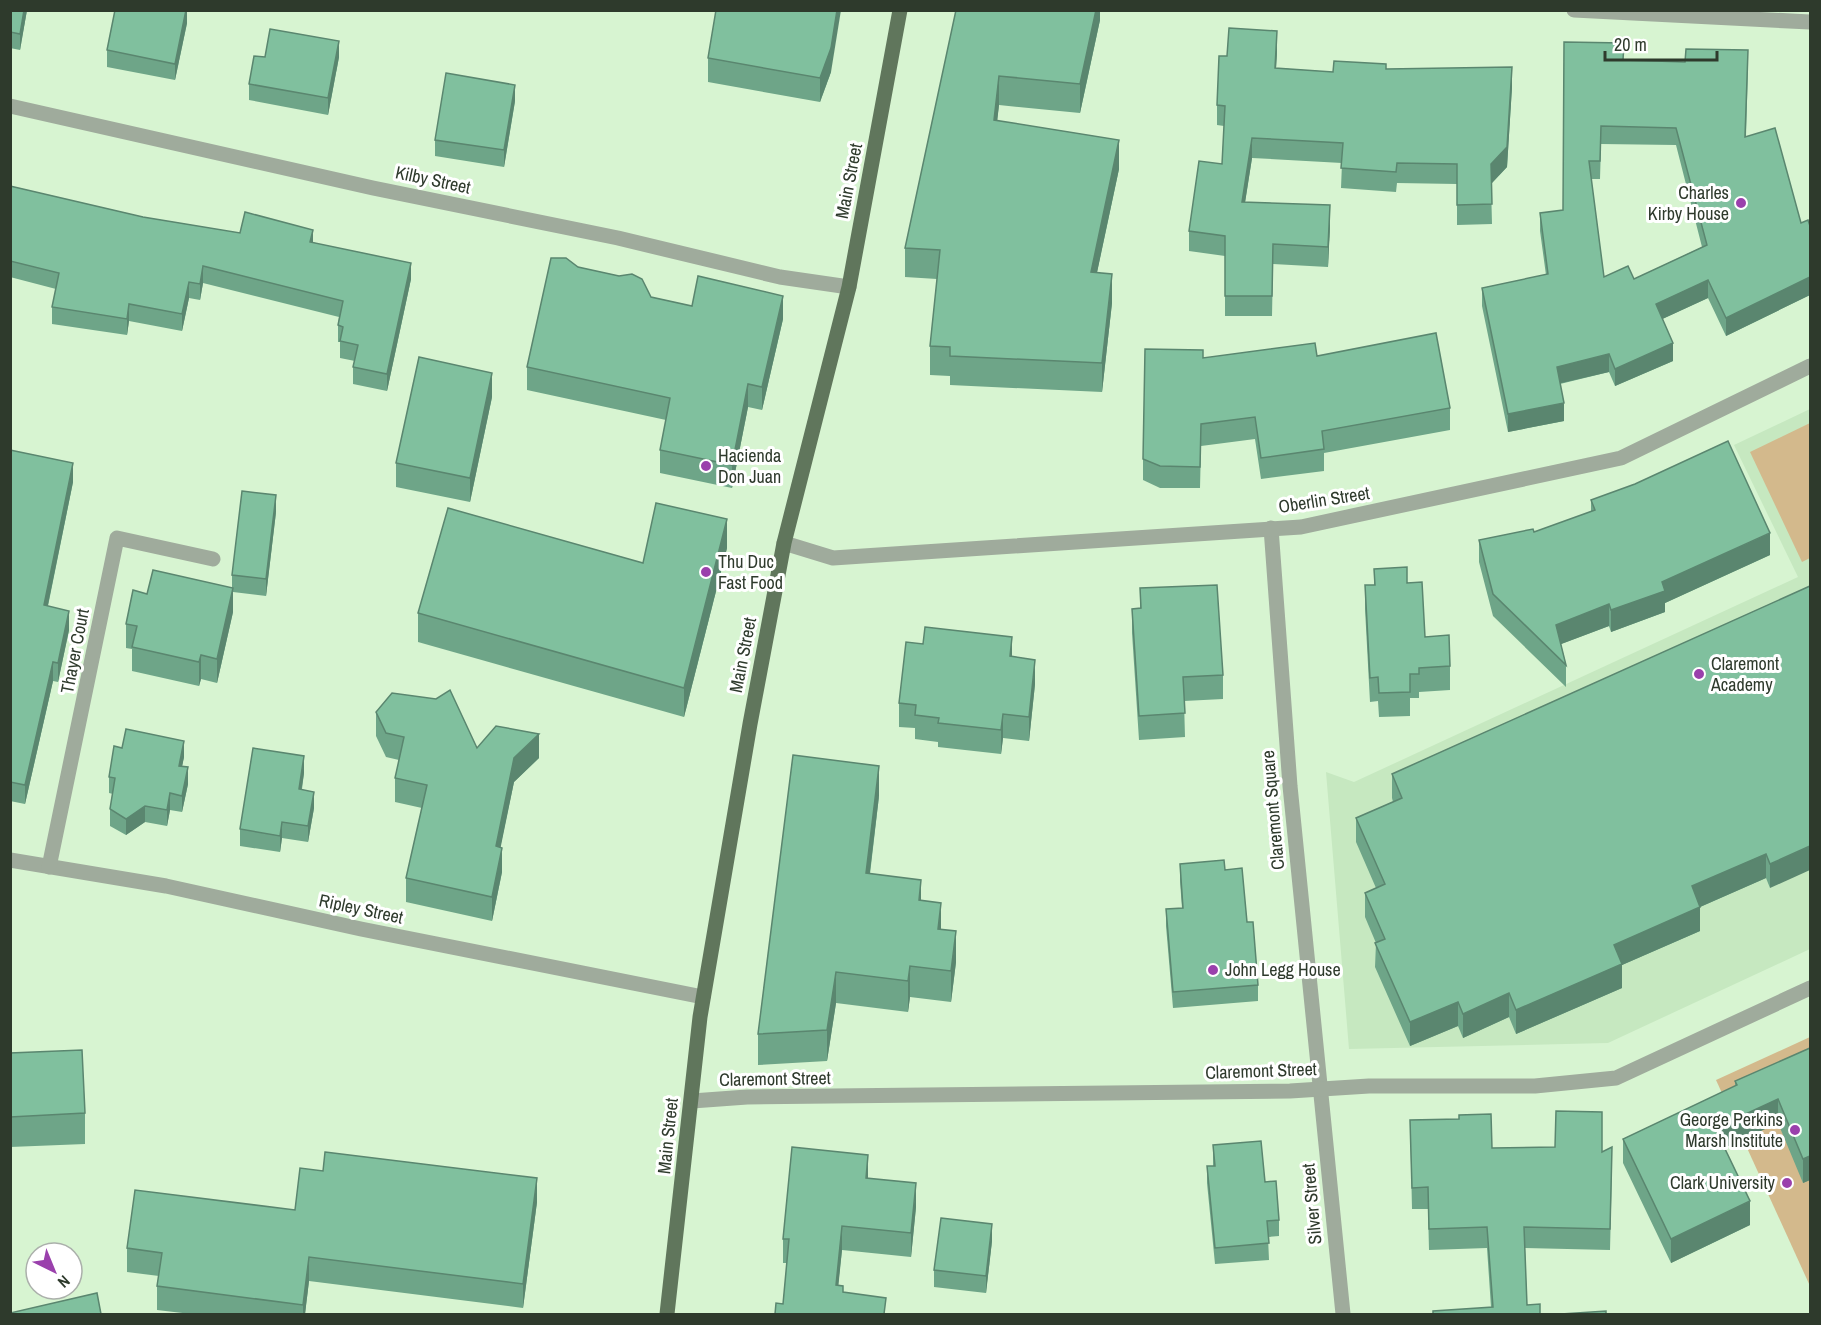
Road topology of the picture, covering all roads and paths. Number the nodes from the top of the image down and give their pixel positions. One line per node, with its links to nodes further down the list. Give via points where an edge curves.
1 (900, 10): 5 (main road, Main Street)
2 (1574, 10): 3 (street)
3 (1810, 22)
4 (10, 106): 5 (street, Kilby Street, via 780,277)
5 (849, 287): 8 (main road, Main Street)
6 (1810, 366): 7 (street, Oberlin Street, via 1621,458 1301,527)
7 (1271, 528): 8 (street, Oberlin Street, via 833,558); 14 (street, Claremont Square, via 1289,778)
8 (784, 543): 13 (main road, Main Street)
9 (213, 559): 11 (street, Thayer Court, via 117,538)
10 (10, 860): 11 (street, Ripley Street)
11 (49, 867): 13 (street, Ripley Street, via 166,886)
12 (1810, 988): 14 (street, Claremont Street, via 1616,1078 1535,1086)
13 (703, 997): 15 (main road, Main Street)
14 (1321, 1089): 15 (street, Claremont Street); 17 (street, Silver Street)
15 (692, 1101): 16 (main road, Main Street)
16 (667, 1314)
17 (1343, 1314)

